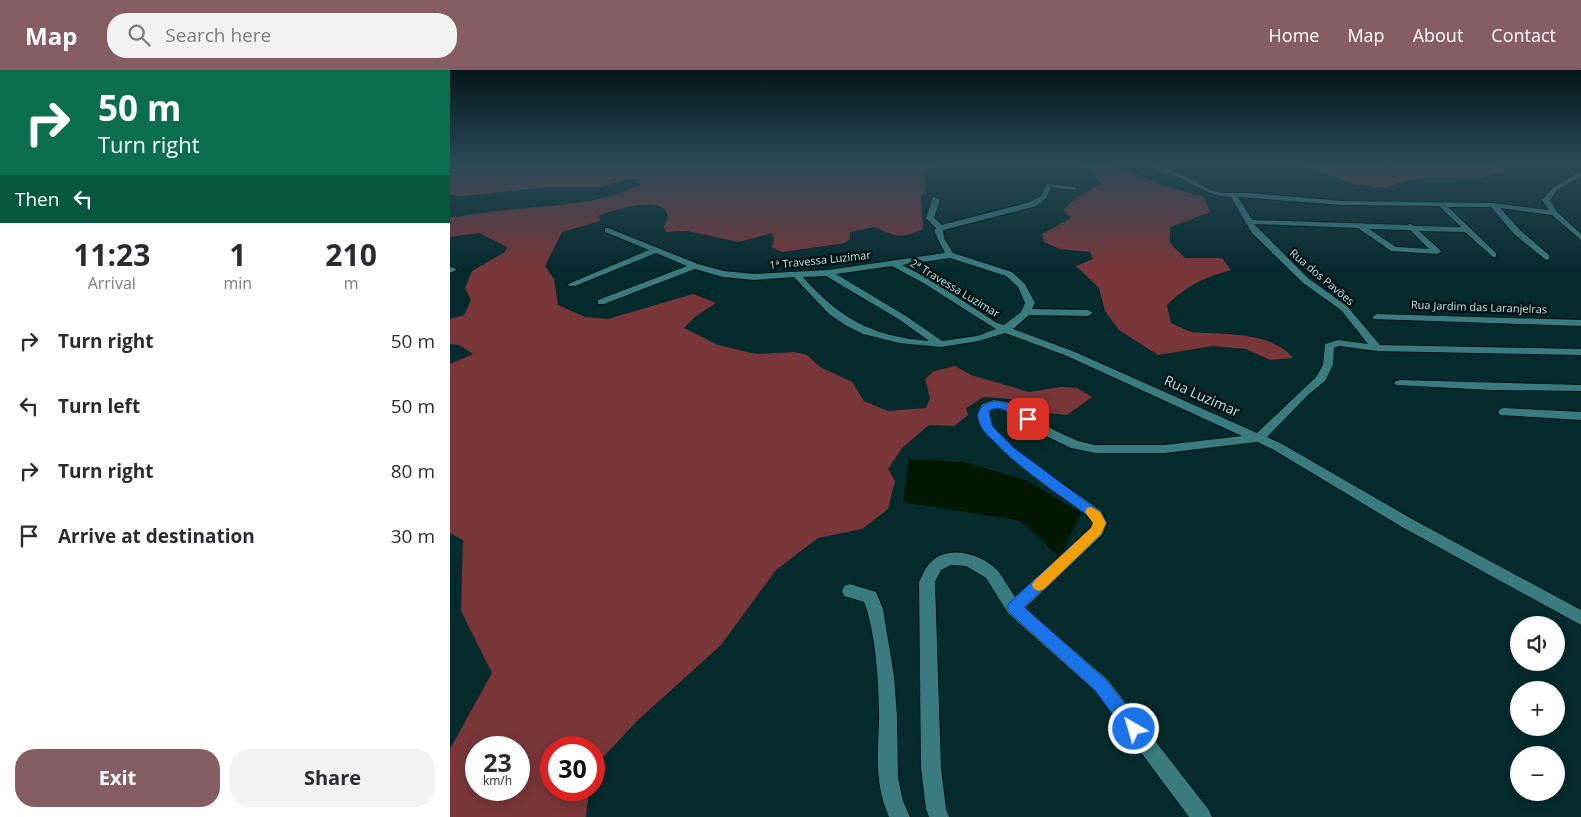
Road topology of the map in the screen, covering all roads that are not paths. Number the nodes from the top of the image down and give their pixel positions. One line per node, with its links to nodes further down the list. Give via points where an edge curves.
1 (936, 199): 12 (street, via 930,218)
2 (1041, 199): 12 (street)
3 (1236, 199): 9 (street, Rua dos Pavões)
4 (1306, 199): 6 (street)
5 (1547, 199): 8 (street)
6 (1442, 205): 7 (street); 14 (street)
7 (1494, 206): 8 (street); 19 (street, via 1516,232)
8 (1554, 213): 15 (street)
9 (1248, 222): 10 (street); 32 (street, Rua dos Pavões, via 1306,281 1344,308)
10 (1358, 225): 11 (street); 11 (street, via 1394,249 1437,252)
11 (1410, 226): 14 (street)
12 (940, 228): 17 (street, via 940,238)
13 (608, 230): 16 (street, 1ª Travessa Luzimar)
14 (1467, 230): 18 (street)
15 (1581, 238)
16 (655, 250): 21 (street, 1ª Travessa Luzimar); 24 (street)
17 (950, 255): 20 (street, 1ª Travessa Luzimar); 26 (street, via 1008,274 1022,286 1029,298)
18 (1493, 255)
19 (1546, 257)
20 (893, 263): 22 (street, 1ª Travessa Luzimar); 30 (street, 2ª Travessa Luzimar)
21 (695, 266): 23 (street, 1ª Travessa Luzimar, via 736,276); 25 (street)
22 (828, 273): 23 (street, 1ª Travessa Luzimar); 31 (street, via 904,318)
23 (797, 276): 31 (street, via 818,300 860,329 884,337)
24 (572, 284)
25 (601, 302)
26 (1027, 312): 27 (street); 30 (street)
27 (1088, 313)
28 (1377, 317): 29 (street, Rua Jardim das Laranjelras)
29 (1581, 323)
30 (1007, 330): 31 (street); 38 (street, Rua Luzimar, via 1071,354)
31 (940, 344)
32 (1379, 348): 33 (street); 38 (street, via 1338,343 1329,346 1328,365 1321,379)
33 (1581, 352)
34 (1400, 383): 35 (street)
35 (1581, 388)
36 (1504, 412): 37 (street)
37 (1581, 416)
38 (1259, 438): 40 (street, via 1165,449 1095,449 1052,434 1003,405 986,407 983,416 987,427 1010,451 1096,515 1100,523 1097,531); 41 (street, Rua Luzimar)
39 (850, 590): 42 (street, via 870,598 879,625 888,716 886,775 892,802)
40 (1014, 608): 43 (street, via 991,574 969,560 949,559 936,566 927,582 931,768); 44 (street, via 1101,685)
41 (1581, 618)
42 (900, 817)
43 (939, 817)
44 (1202, 817)

